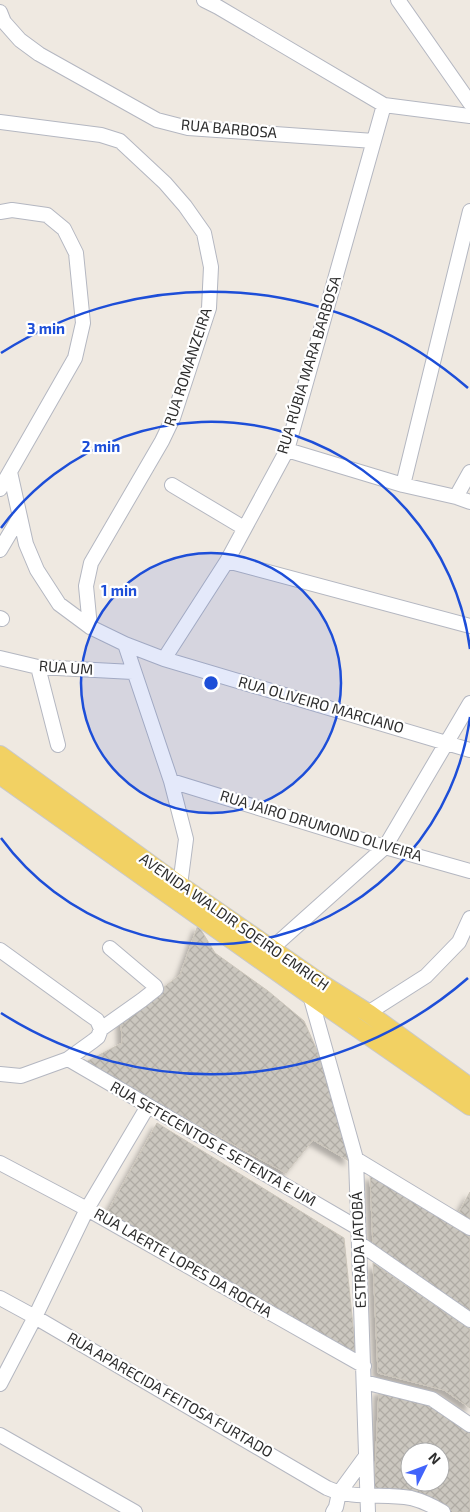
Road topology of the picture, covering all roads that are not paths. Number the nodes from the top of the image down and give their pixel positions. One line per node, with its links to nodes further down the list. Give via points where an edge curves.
1 (204, 0): 5 (street)
2 (398, 0): 4 (street)
3 (0, 12): 8 (street, RUA BARBOSA, via 4,22 20,40 39,54 157,120 188,128)
4 (470, 103)
5 (384, 105): 6 (street); 8 (street, RUA RÚBIA MARA BARBOSA)
6 (470, 116)
7 (0, 122): 24 (street, RUA ROMANZEIRA, via 112,137 120,141 185,206 204,233 211,267 209,308 173,418 91,563 86,586)
8 (374, 141): 11 (street, RUA RÚBIA MARA BARBOSA)
9 (470, 211): 15 (street)
10 (0, 212): 12 (street, via 12,210 47,215 64,229 76,254 83,323 75,358)
11 (287, 450): 15 (street); 20 (street, RUA RÚBIA MARA BARBOSA)
12 (10, 472): 16 (street); 19 (street, RUA OLIVEIRO MARCIANO)
13 (470, 472): 17 (street)
14 (172, 485): 20 (street)
15 (403, 486): 17 (street)
16 (0, 489)
17 (456, 497): 18 (street)
18 (470, 502)
19 (19, 518): 21 (street); 24 (street, RUA OLIVEIRO MARCIANO, via 37,570 59,604)
20 (244, 528): 22 (street, RUA RÚBIA MARA BARBOSA)
21 (0, 550)
22 (227, 561): 23 (street); 27 (street, RUA RÚBIA MARA BARBOSA)
23 (470, 626)
24 (90, 627): 25 (street, RUA OLIVEIRO MARCIANO)
25 (125, 644): 27 (street, RUA OLIVEIRO MARCIANO); 29 (street)
26 (0, 658): 28 (street, RUA UM)
27 (164, 659): 31 (street, RUA OLIVEIRO MARCIANO)
28 (38, 667): 29 (street, RUA UM); 32 (street)
29 (134, 672): 36 (street)
30 (470, 703): 31 (street)
31 (448, 743): 33 (street, RUA OLIVEIRO MARCIANO); 37 (street)
32 (58, 745)
33 (470, 750)
34 (0, 755): 39 (main road, AVENIDA WALDIR SOEIRO EMRICH)
35 (0, 775): 39 (main road, AVENIDA WALDIR SOEIRO EMRICH)
36 (171, 781): 37 (street, RUA JAIRO DRUMOND OLIVEIRA); 39 (street, via 186,839)
37 (386, 847): 38 (street, RUA JAIRO DRUMOND OLIVEIRA); 42 (street)
38 (470, 871)
39 (179, 893): 42 (main road, AVENIDA WALDIR SOEIRO EMRICH); 44 (main road, AVENIDA WALDIR SOEIRO EMRICH)
40 (470, 918): 45 (street, via 459,942 426,976)
41 (110, 948): 46 (street, via 156,988)
42 (271, 949): 45 (main road, AVENIDA WALDIR SOEIRO EMRICH)
43 (0, 950): 46 (street, via 97,1020)
44 (310, 995): 51 (main road, AVENIDA WALDIR SOEIRO EMRICH); 52 (street, ESTRADA JATOBÁ)
45 (368, 1014): 49 (main road, AVENIDA WALDIR SOEIRO EMRICH)
46 (101, 1030): 47 (street, via 93,1041)
47 (68, 1059): 48 (street, via 20,1076); 50 (street, RUA SETECENTOS E SETENTA E UM)
48 (0, 1074)
49 (470, 1087)
50 (148, 1106): 54 (street); 55 (street, RUA SETECENTOS E SETENTA E UM)
51 (470, 1106)
52 (356, 1159): 55 (street, ESTRADA JATOBÁ); 56 (street)
53 (0, 1163): 54 (street, RUA LAERTE LOPES DA ROCHA)
54 (87, 1209): 59 (street); 61 (street, RUA LAERTE LOPES DA ROCHA)
55 (358, 1228): 57 (street, ESTRADA JATOBÁ)
56 (470, 1228)
57 (359, 1244): 60 (street); 61 (street, ESTRADA JATOBÁ)
58 (0, 1298): 59 (street, RUA APARECIDA FEITOSA FURTADO)
59 (36, 1317): 63 (street); 67 (street, RUA APARECIDA FEITOSA FURTADO)
60 (470, 1320)
61 (364, 1366): 62 (street, ESTRADA JATOBÁ)
62 (364, 1382): 64 (street, via 432,1399); 66 (street, ESTRADA JATOBÁ)
63 (0, 1384)
64 (470, 1424)
65 (0, 1435): 69 (street)
66 (366, 1456): 67 (street); 68 (street, ESTRADA JATOBÁ)
67 (339, 1493): 68 (street, RUA APARECIDA FEITOSA FURTADO); 70 (street)
68 (367, 1496): 71 (street, ESTRADA JATOBÁ); 72 (street, RUA APARECIDA FEITOSA FURTADO, via 409,1498)
69 (135, 1512)
70 (333, 1512)
71 (368, 1512)
72 (444, 1512)

